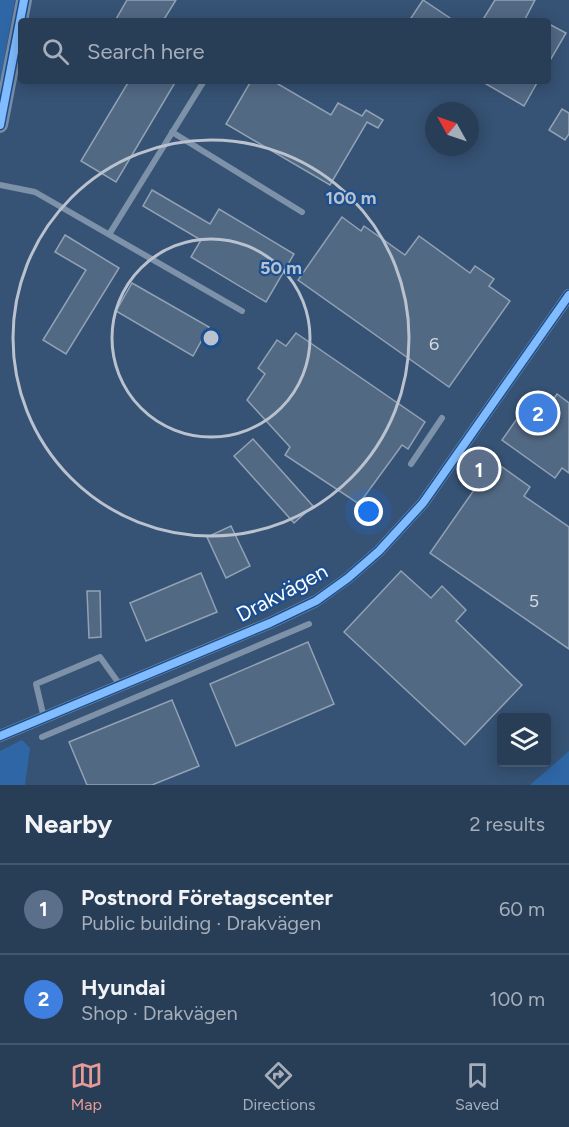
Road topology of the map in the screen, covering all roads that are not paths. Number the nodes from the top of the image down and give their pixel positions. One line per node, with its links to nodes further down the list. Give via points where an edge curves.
1 (24, 0): 2 (street)
2 (21, 18)
3 (18, 31): 5 (street)
4 (202, 84): 6 (lane)
5 (0, 125)
6 (172, 132): 8 (lane); 9 (lane)
7 (0, 185): 9 (lane, via 35,192)
8 (302, 212)
9 (110, 233): 11 (lane)
10 (569, 295): 15 (street, Drakvägen, via 423,503 364,565 301,609)
11 (242, 311)
12 (442, 418): 13 (lane)
13 (411, 464)
14 (309, 624): 18 (lane)
15 (120, 686): 16 (street, Drakvägen); 16 (lane, via 100,657 36,684)
16 (44, 718): 17 (street, Drakvägen)
17 (0, 736)
18 (42, 737)

